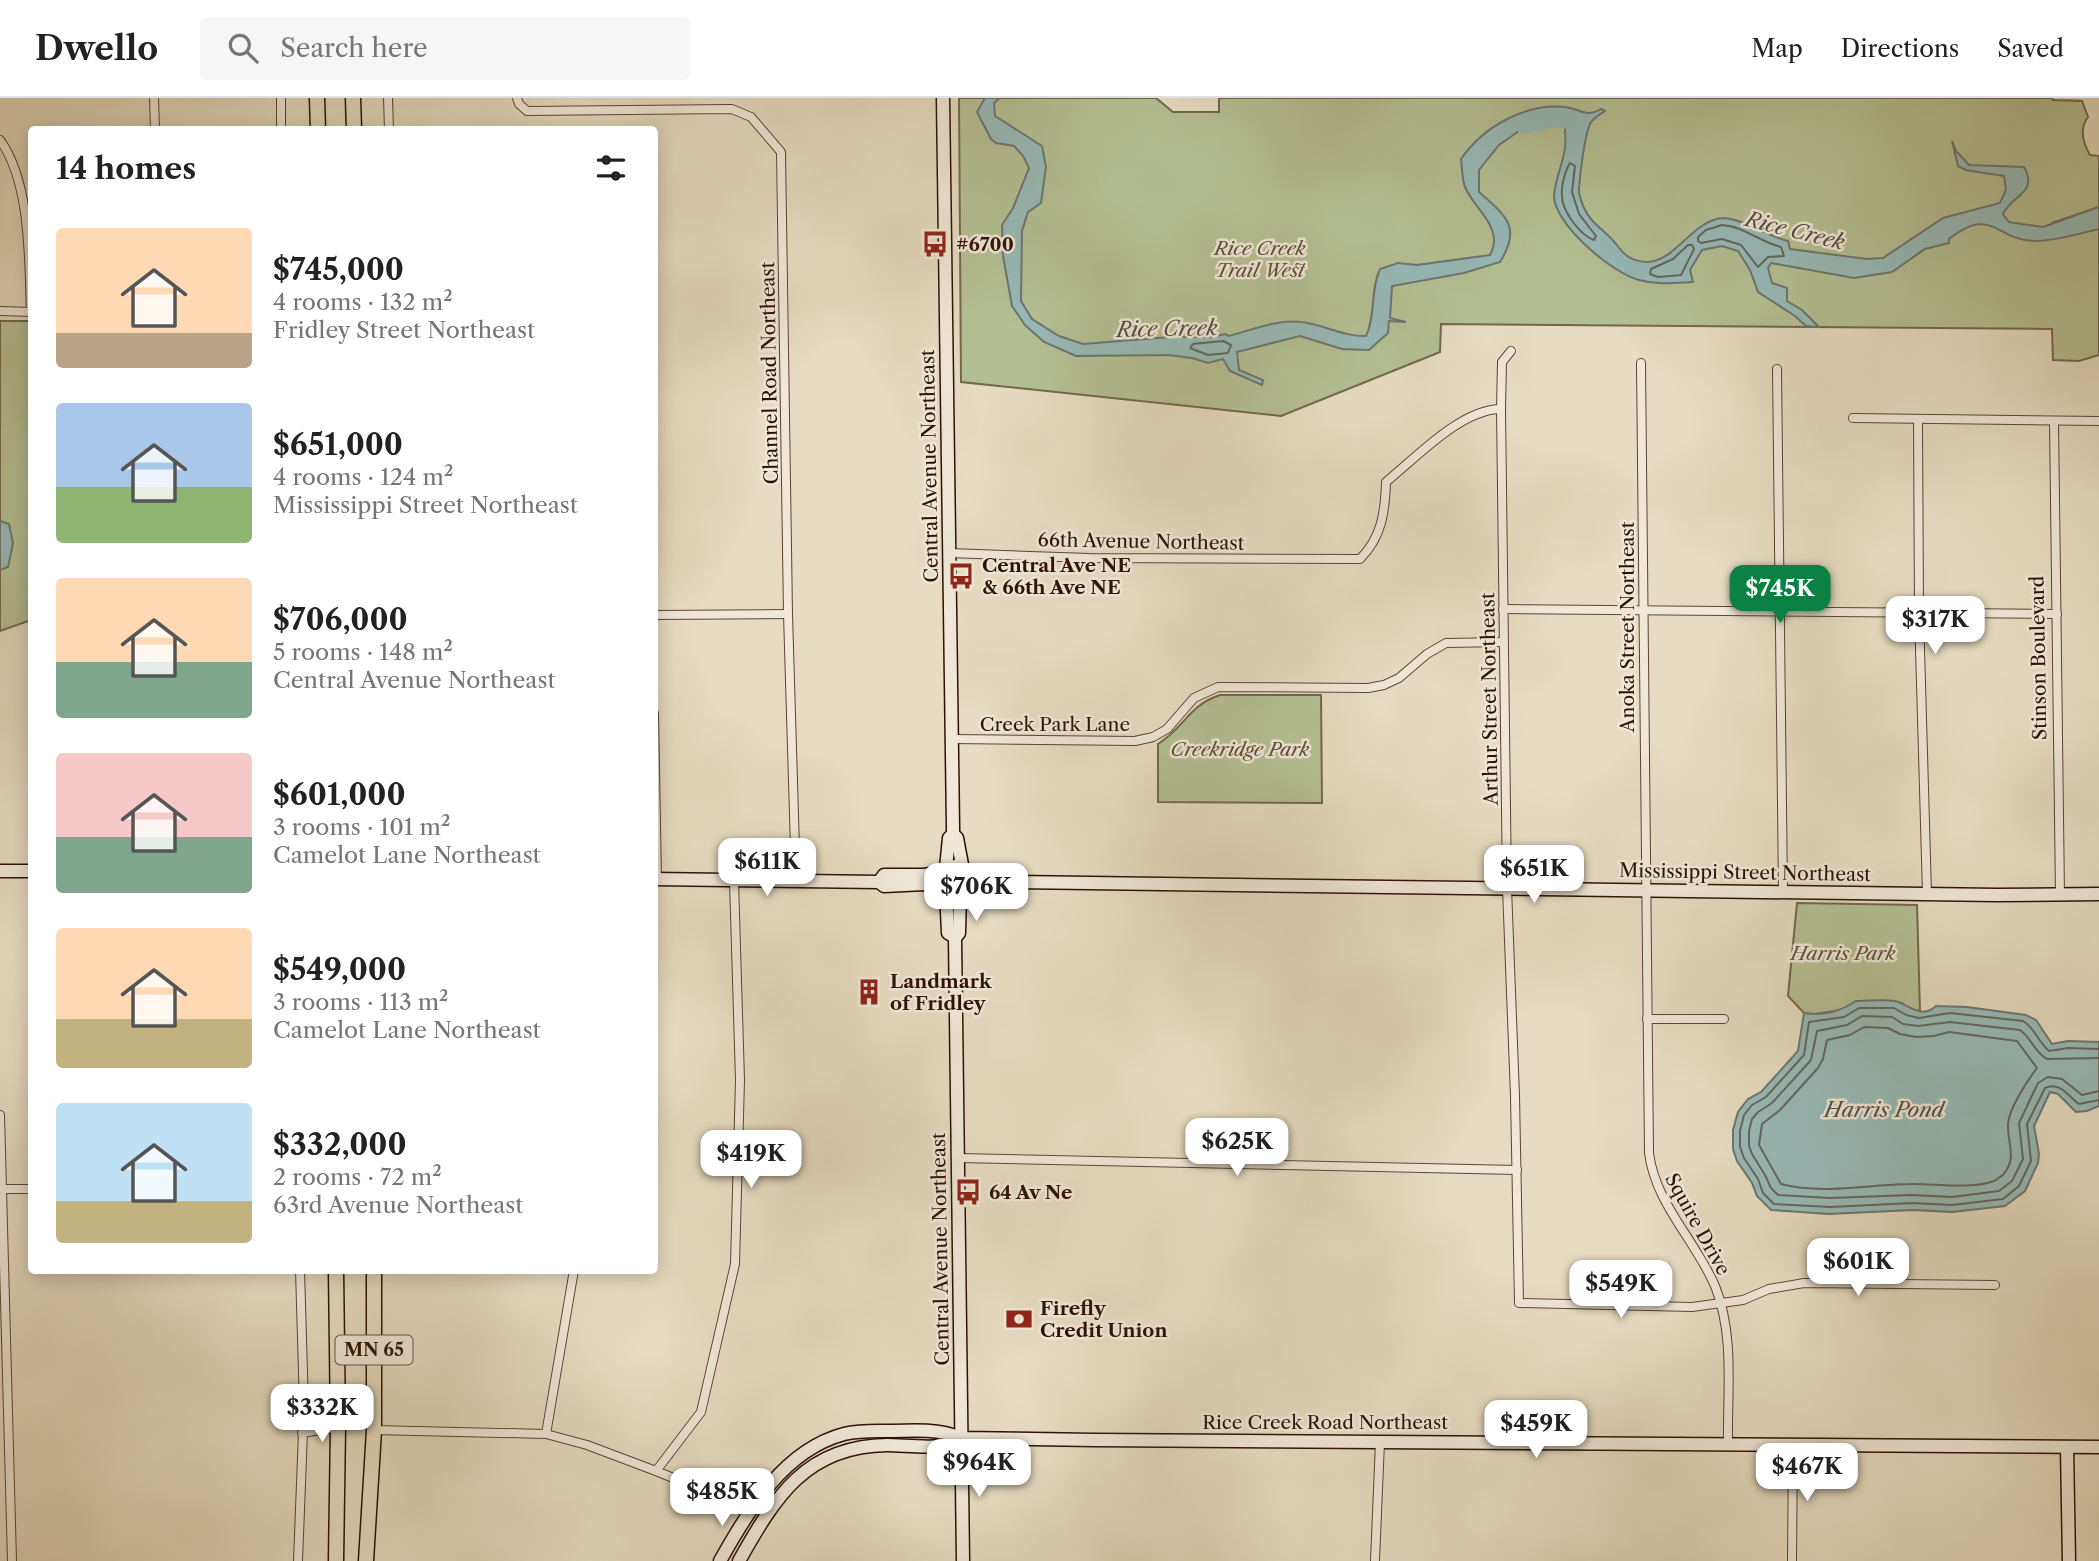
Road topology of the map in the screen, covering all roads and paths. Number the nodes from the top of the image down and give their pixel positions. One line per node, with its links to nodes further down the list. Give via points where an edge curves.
1 (154, 98): 8 (street)
2 (281, 98): 9 (street)
3 (317, 98): 10 (highway)
4 (353, 98): 11 (highway)
5 (388, 98): 12 (street)
6 (517, 98): 30 (street, Channel Road Northeast, via 527,111 732,109 751,117 781,152)
7 (943, 98): 25 (street, Central Avenue Northeast)
8 (155, 126)
9 (281, 126)
10 (317, 126)
11 (354, 126)
12 (388, 126)
13 (0, 140): 14 (street, via 23,199)
14 (28, 270)
15 (0, 311): 16 (street)
16 (28, 312)
17 (1511, 351): 20 (street, Arthur Street Northeast, via 1502,362)
18 (1640, 363): 27 (street, Anoka Street Northeast)
19 (1777, 369): 28 (street)
20 (1501, 409): 25 (street, 66th Avenue Northeast, via 1466,419 1386,482 1385,510 1374,546 1360,559); 26 (street, Arthur Street Northeast)
21 (1853, 418): 22 (street)
22 (1918, 419): 23 (street); 29 (street)
23 (2054, 421): 24 (street); 31 (street, Stinson Boulevard)
24 (2099, 421)
25 (949, 553): 34 (street, Central Avenue Northeast)
26 (1503, 609): 27 (street); 33 (street, Arthur Street Northeast)
27 (1642, 609): 28 (street); 46 (street, Anoka Street Northeast)
28 (1781, 610): 29 (street); 48 (street)
29 (1919, 613): 31 (street); 49 (street)
30 (788, 614): 32 (street); 43 (street, Channel Road Northeast)
31 (2057, 614): 51 (street, Stinson Boulevard)
32 (658, 615)
33 (1503, 642): 34 (street, Creek Park Lane, via 1446,643 1399,678 1368,688 1219,687 1194,698 1160,734 1135,741); 45 (street, Arthur Street Northeast)
34 (952, 739): 35 (street, Central Avenue Northeast)
35 (953, 834): 36 (street, Central Avenue Northeast); 39 (street, Central Avenue Northeast)
36 (944, 870): 39 (street, via 955,866); 42 (street, Mississippi Street Northeast, via 884,875); 47 (street, via 940,880)
37 (0, 871): 38 (street)
38 (28, 871)
39 (965, 872): 44 (street, Mississippi Street Northeast, via 1003,876); 47 (street, via 968,883)
40 (658, 880): 41 (street, Mississippi Street Northeast)
41 (734, 881): 43 (street, Mississippi Street Northeast); 75 (street, via 740,1080 735,1264 701,1412)
42 (879, 881): 43 (street, Mississippi Street Northeast); 47 (street, Mississippi Street Northeast, via 884,886 925,884)
43 (796, 882)
44 (1009, 882): 45 (street, Mississippi Street Northeast); 47 (street, Mississippi Street Northeast, via 1002,887)
45 (1507, 888): 46 (street, Mississippi Street Northeast); 56 (street, Arthur Street Northeast)
46 (1645, 890): 48 (street, Mississippi Street Northeast); 52 (street, Squire Drive)
47 (953, 891): 55 (street, Central Avenue Northeast, via 948,933 955,937)
48 (1783, 892): 49 (street, Mississippi Street Northeast)
49 (1927, 894): 51 (street, Mississippi Street Northeast)
50 (2099, 894): 51 (street, Mississippi Street Northeast)
51 (2060, 895)
52 (1647, 1019): 53 (street); 64 (street, Squire Drive, via 1650,1163)
53 (1724, 1019)
54 (0, 1115): 57 (street)
55 (958, 1158): 56 (street); 69 (street, Central Avenue Northeast)
56 (1517, 1170): 64 (street, Arthur Street Northeast, via 1519,1303)
57 (2, 1189): 58 (street); 77 (street)
58 (28, 1189)
59 (300, 1274): 67 (street)
60 (336, 1274): 65 (highway, MN 65)
61 (374, 1274): 66 (highway, MN 65)
62 (573, 1274): 68 (street)
63 (1994, 1285): 64 (street, via 1804,1283)
64 (1721, 1304): 71 (street, Squire Drive, via 1727,1339)
65 (338, 1427): 67 (street); 79 (highway, MN 65)
66 (374, 1430): 68 (street); 80 (highway, MN 65)
67 (302, 1433): 78 (street)
68 (546, 1434): 75 (street)
69 (961, 1438): 70 (street, Rice Creek Road Northeast); 76 (street, Rice Creek Road Northeast, via 946,1432 845,1434 793,1459); 82 (street, Rice Creek Road Northeast, via 946,1446 864,1447 824,1459 793,1480); 83 (street, Central Avenue Northeast)
70 (1380, 1442): 71 (street, Rice Creek Road Northeast); 84 (street)
71 (1728, 1445): 72 (street, Rice Creek Road Northeast)
72 (1793, 1446): 74 (street, Rice Creek Road Northeast); 85 (street)
73 (2099, 1447): 74 (street, Rice Creek Road Northeast)
74 (2067, 1448): 86 (street)
75 (656, 1471): 76 (street)
76 (752, 1510): 81 (street, Rice Creek Road Northeast)
77 (12, 1561)
78 (298, 1561)
79 (336, 1561)
80 (366, 1561)
81 (720, 1561)
82 (739, 1561)
83 (963, 1561)
84 (1375, 1561)
85 (1792, 1561)
86 (2069, 1561)

